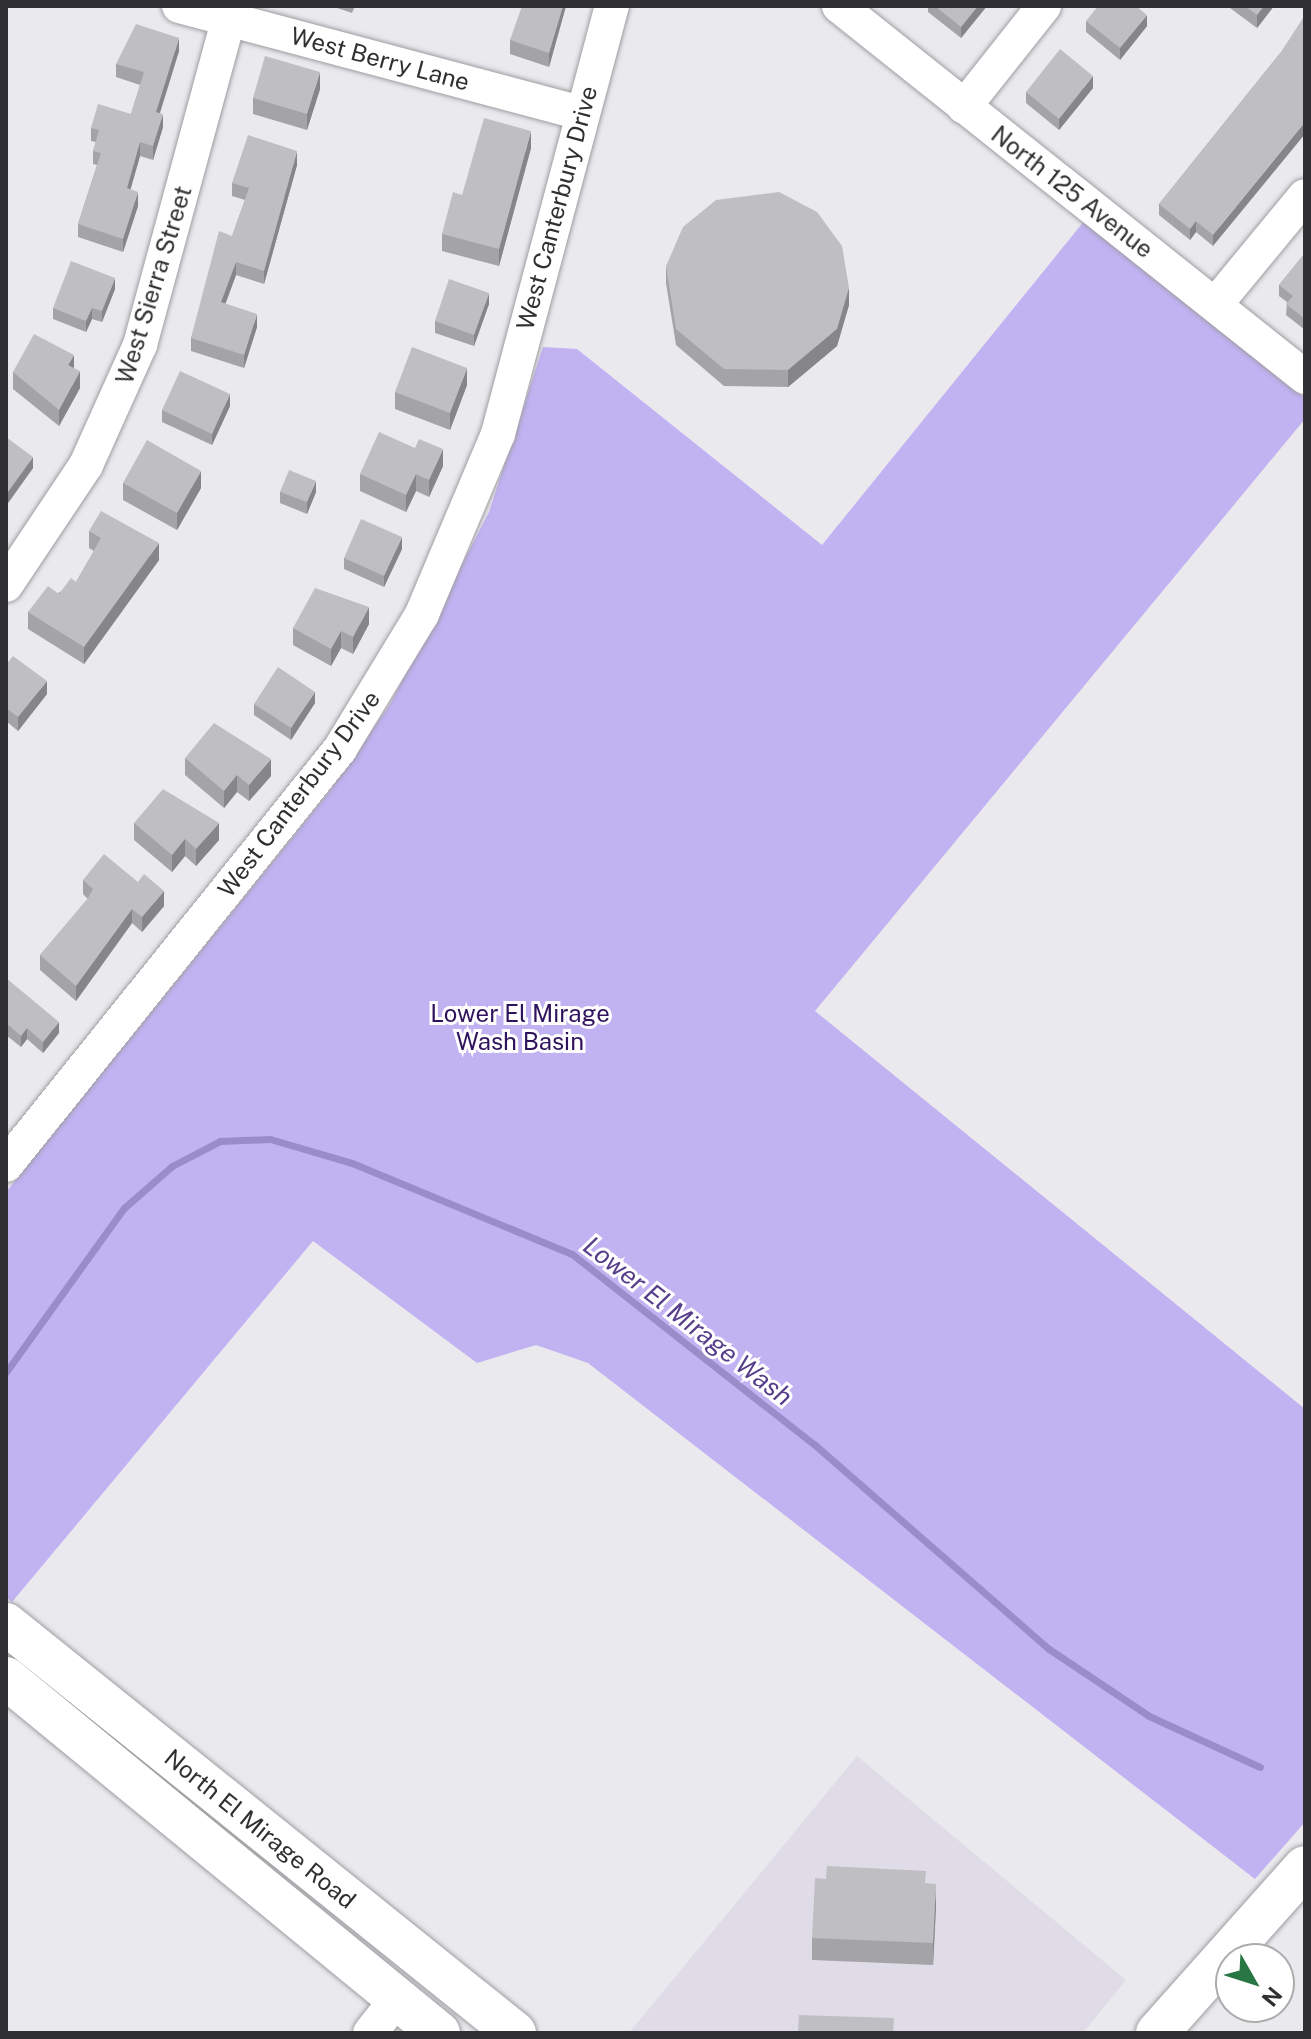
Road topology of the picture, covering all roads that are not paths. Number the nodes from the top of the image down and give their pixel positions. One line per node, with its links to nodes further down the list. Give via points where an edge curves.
1 (179, 6): 5 (street, West Berry Lane)
2 (612, 6): 7 (street, West Canterbury Drive)
3 (839, 6): 6 (street, North 125 Avenue)
4 (1044, 6): 6 (street)
5 (230, 12): 7 (street, West Berry Lane); 11 (street, West Sierra Street, via 140,345 86,465)
6 (964, 107): 9 (street, North 125 Avenue)
7 (581, 113): 12 (street, West Canterbury Drive, via 498,434 416,625 340,749)
8 (1305, 196): 9 (street)
9 (1215, 305): 10 (street, North 125 Avenue)
10 (1305, 377)
11 (6, 585)
12 (6, 1165)
13 (6, 1624): 19 (main road, North El Mirage Road)
14 (6, 1678): 16 (main road, North El Mirage Road)
15 (1301, 1880): 20 (main road)
16 (396, 2000): 17 (street); 18 (main road, North El Mirage Road)
17 (370, 2033)
18 (439, 2033)
19 (515, 2033)
20 (1157, 2033)

